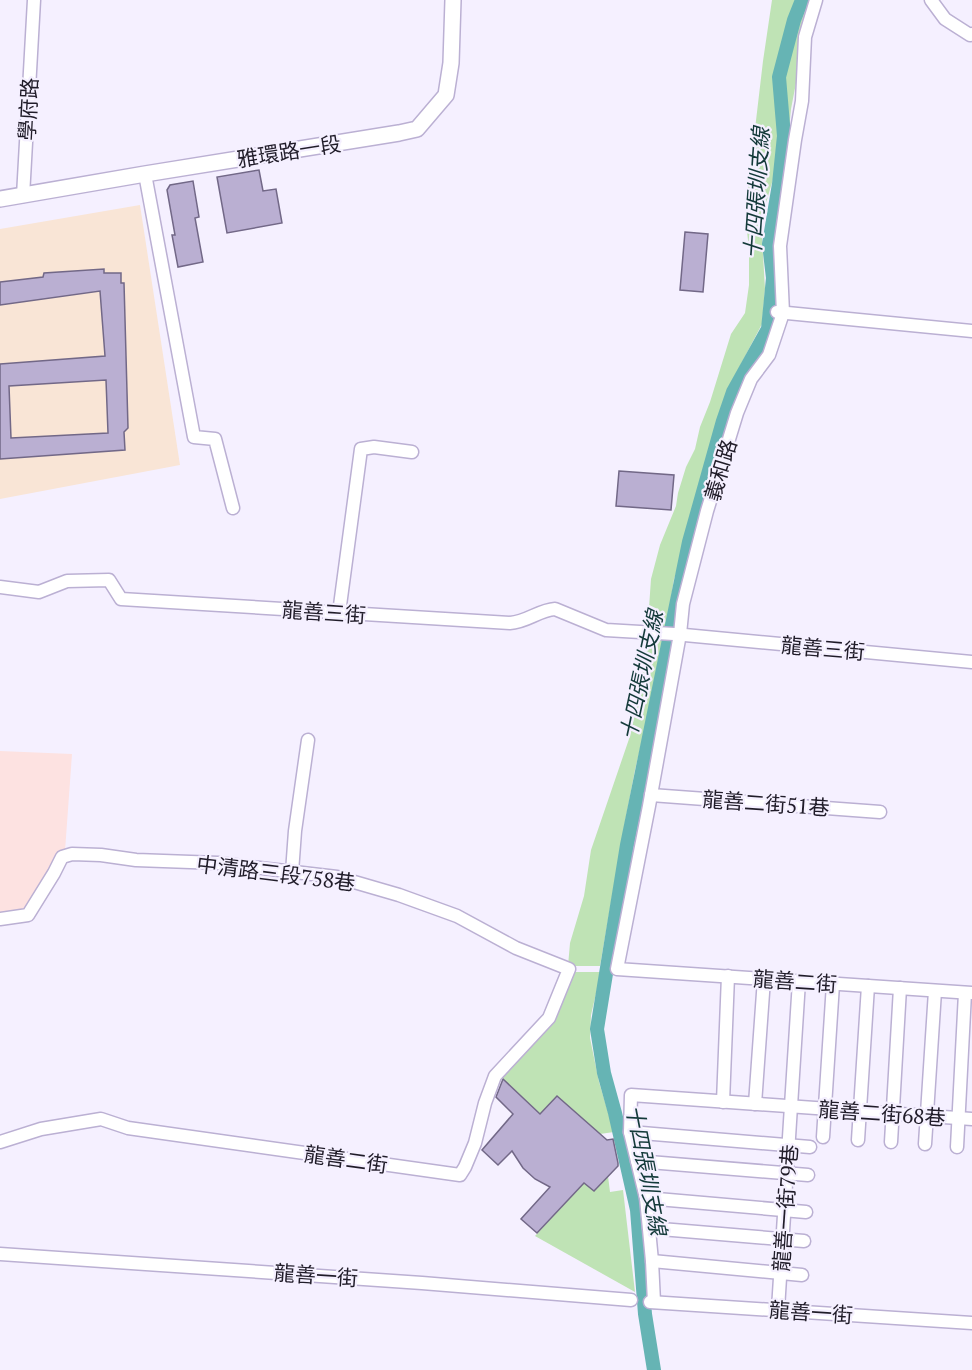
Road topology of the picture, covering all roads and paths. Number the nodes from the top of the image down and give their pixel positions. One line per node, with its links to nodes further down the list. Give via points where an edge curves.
1 (34, 0): 7 (street, 學府路)
2 (453, 0): 6 (street, 雅環路一段, via 446,95 417,129)
3 (816, 0): 9 (street, 義和路, via 805,37 802,101 780,246)
4 (931, 0): 5 (street, via 945,19)
5 (972, 34)
6 (145, 174): 7 (street, 雅環路一段); 12 (street, via 194,437 215,439)
7 (23, 196): 8 (street)
8 (0, 200)
9 (780, 312): 10 (street); 15 (street, 義和路, via 769,355 751,379 737,413)
10 (972, 331)
11 (412, 452): 14 (street, via 361,449)
12 (233, 508)
13 (0, 587): 14 (street, 龍善三街, via 39,592 68,581 109,580 121,599)
14 (339, 613): 15 (street, 龍善三街, via 510,623 555,609 606,630)
15 (677, 634): 16 (street, 龍善三街); 18 (street)
16 (972, 662)
17 (308, 740): 20 (street)
18 (651, 795): 19 (street, 龍善二街51巷); 23 (street, 龍善二街, via 617,969)
19 (880, 812)
20 (292, 872): 21 (street, 中清路三段758巷, via 218,862 72,854 62,857 28,915); 22 (street, 中清路三段758巷, via 337,877 399,895 456,916 516,948)
21 (0, 919)
22 (569, 969): 43 (street, 龍善二街, via 549,1018 495,1076 475,1143 460,1175 128,1128 101,1119 41,1129)
23 (728, 976): 24 (street, 龍善二街); 31 (street)
24 (764, 979): 25 (street, 龍善二街); 32 (street)
25 (799, 981): 26 (street, 龍善二街); 33 (street, 龍善二街68巷)
26 (833, 984): 27 (street, 龍善二街); 34 (street)
27 (868, 986): 28 (street, 龍善二街); 35 (street)
28 (900, 988): 29 (street, 龍善二街); 36 (street)
29 (935, 991): 30 (street, 龍善二街); 37 (street)
30 (968, 993): 38 (street)
31 (723, 1102): 32 (street, 龍善二街68巷); 40 (street, 龍善二街68巷, via 631,1095)
32 (755, 1104): 33 (street, 龍善二街68巷)
33 (792, 1107): 34 (street, 龍善二街68巷); 46 (street, 龍善一街79巷)
34 (824, 1109): 35 (street, 龍善二街68巷); 41 (street)
35 (860, 1112): 36 (street, 龍善二街68巷); 42 (street)
36 (892, 1114): 37 (street, 龍善二街68巷); 44 (street)
37 (927, 1116): 38 (street, 龍善二街68巷); 45 (street)
38 (958, 1119): 39 (street, 龍善二街68巷); 48 (street)
39 (972, 1119)
40 (630, 1132): 46 (street); 49 (street, 龍善二街68巷)
41 (822, 1137)
42 (858, 1140)
43 (0, 1142)
44 (891, 1142)
45 (925, 1144)
46 (789, 1145): 47 (street); 50 (street, 龍善一街79巷)
47 (810, 1147)
48 (957, 1147)
49 (637, 1161): 50 (street); 52 (street, 龍善二街68巷)
50 (787, 1173): 51 (street); 53 (street, 龍善一街79巷)
51 (808, 1175)
52 (646, 1198): 53 (street); 55 (street, 龍善二街68巷)
53 (785, 1210): 54 (street); 56 (street, 龍善一街79巷)
54 (806, 1212)
55 (649, 1228): 56 (street); 59 (street, 龍善二街68巷)
56 (783, 1239): 57 (street); 60 (street, 龍善一街79巷)
57 (804, 1241)
58 (0, 1254): 62 (street, 龍善一街)
59 (652, 1261): 60 (street); 63 (street, 龍善二街68巷)
60 (781, 1273): 61 (street); 64 (street, 龍善一街79巷)
61 (802, 1275)
62 (632, 1300)
63 (652, 1302): 64 (street, 龍善一街)
64 (778, 1309): 65 (street, 龍善一街)
65 (972, 1323)

